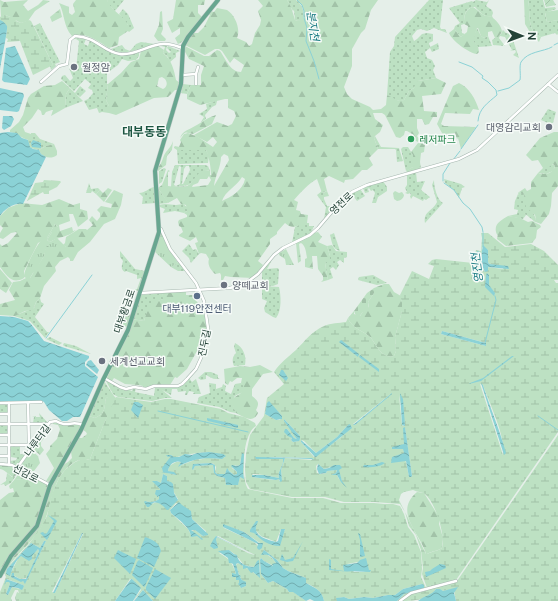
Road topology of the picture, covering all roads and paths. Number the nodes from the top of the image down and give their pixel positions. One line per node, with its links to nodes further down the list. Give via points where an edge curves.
1 (218, 0): 2 (main road, 대부황금로)
2 (185, 41): 3 (street); 4 (main road, 대부황금로)
3 (175, 46): 4 (street); 5 (street); 10 (street, via 160,44 120,54 90,38 75,36 70,40 67,64 59,66)
4 (183, 48): 5 (main road, 대부황금로)
5 (182, 55): 8 (main road, 대부황금로)
6 (198, 67): 7 (street)
7 (196, 74): 8 (street); 11 (street)
8 (182, 75): 14 (main road, 대부황금로, via 179,94 155,171)
9 (558, 75): 12 (street, 영전로)
10 (41, 82)
11 (196, 84)
12 (548, 84): 13 (street); 15 (street, 영전로, via 474,153 360,188 341,201 312,233 274,255 248,282 233,287)
13 (558, 92)
14 (160, 228): 15 (street, 진두길, via 172,252); 16 (main road, 대부황금로)
15 (199, 290): 16 (street, 영전로); 17 (street, 진두길, via 208,324 207,333 200,360 186,382 178,386 127,389)
16 (139, 293): 17 (main road, 대부황금로, via 127,332)
17 (104, 378): 28 (main road, 대부황금로)
18 (41, 402): 21 (street)
19 (0, 403): 20 (street)
20 (9, 403): 21 (street); 23 (street)
21 (28, 403): 26 (street)
22 (0, 414): 23 (street)
23 (9, 414): 25 (street)
24 (0, 424): 25 (street)
25 (9, 424): 26 (street); 30 (street)
26 (29, 424): 27 (street); 32 (street)
27 (48, 424): 28 (street, 나루터길, via 54,420 62,424 77,423); 33 (street, 나루터길)
28 (84, 426): 40 (main road, 대부황금로)
29 (0, 435): 30 (street)
30 (9, 435): 34 (street)
31 (0, 445): 34 (street)
32 (28, 445): 33 (street); 34 (street)
33 (32, 445): 39 (street, 나루터길)
34 (9, 446): 36 (street)
35 (0, 456): 36 (street)
36 (9, 456): 38 (street)
37 (0, 464): 38 (street, 선감로)
38 (9, 464): 39 (street, 선감로)
39 (17, 468): 40 (street, 선감로)
40 (50, 485): 41 (main road, 대부황금로, via 36,526 11,556)
41 (0, 576)
42 (456, 581): 43 (street, via 411,593)
43 (400, 601)

